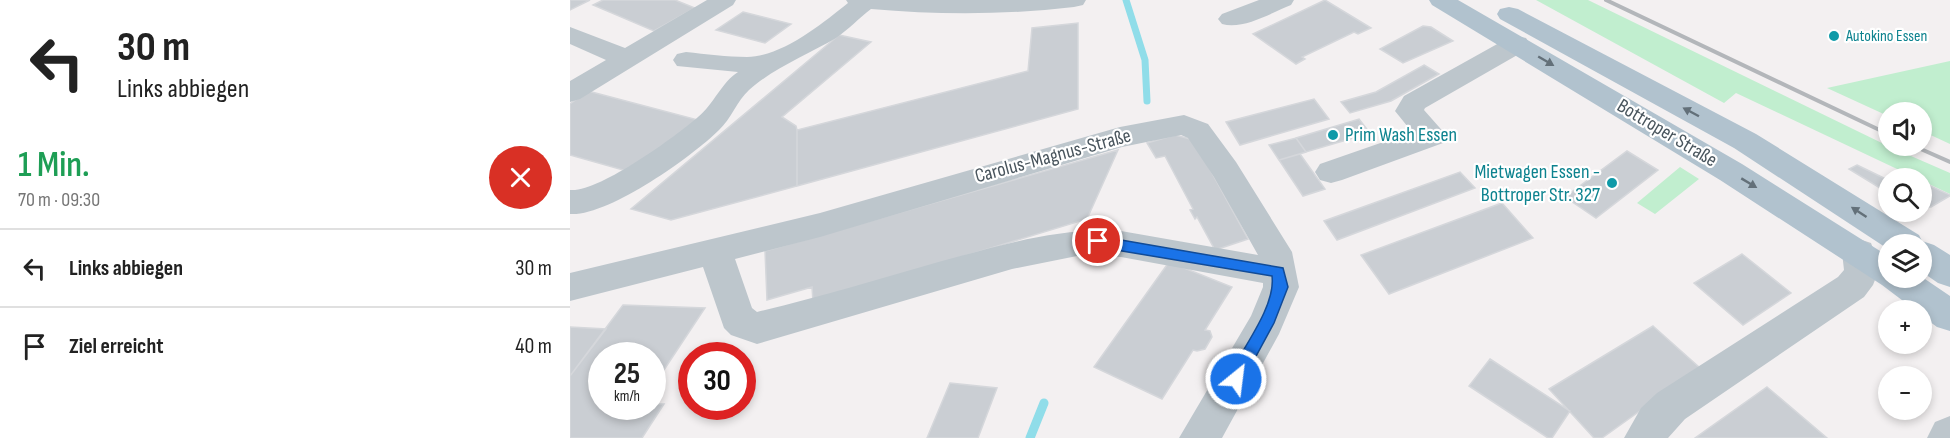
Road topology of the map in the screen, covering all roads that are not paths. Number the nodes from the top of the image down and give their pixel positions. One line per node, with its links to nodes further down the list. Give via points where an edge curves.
1 (724, 0): 11 (street)
2 (858, 0): 7 (street)
3 (1074, 0): 7 (street, via 965,6)
4 (1282, 0): 8 (street)
5 (1441, 0): 10 (main road, Bottroper Straße)
6 (1484, 0): 17 (main road, Bottroper Straße, one-way to 6, via 1745,141)
7 (866, 1): 13 (street, via 829,31)
8 (1231, 20)
9 (570, 35): 11 (street)
10 (1517, 45): 15 (street, via 1414,102 1409,111 1432,136); 20 (main road, Bottroper Straße, one-way to 20)
11 (625, 58): 14 (street)
12 (686, 60): 13 (street, via 748,65)
13 (775, 61): 16 (street, via 740,84 710,123 648,168 582,203)
14 (574, 87)
15 (1331, 172)
16 (570, 202)
17 (1891, 234)
18 (715, 251): 21 (street, via 737,317 744,324 757,327 1069,242 1121,244); 21 (street, Carolus-Magnus-Straße, via 820,225 1120,136 1184,125 1198,131 1258,220 1275,252); 23 (street, Carolus-Magnus-Straße)
19 (1932, 261): 22 (main road)
20 (1874, 262): 27 (street, via 1864,265 1861,277 1851,287 1671,406)
21 (1278, 272): 26 (street, Carolus-Magnus-Straße, via 1281,287 1266,323)
22 (1950, 273)
23 (570, 287)
24 (1910, 288): 25 (main road)
25 (1950, 316)
26 (1200, 438)
27 (1645, 438)

